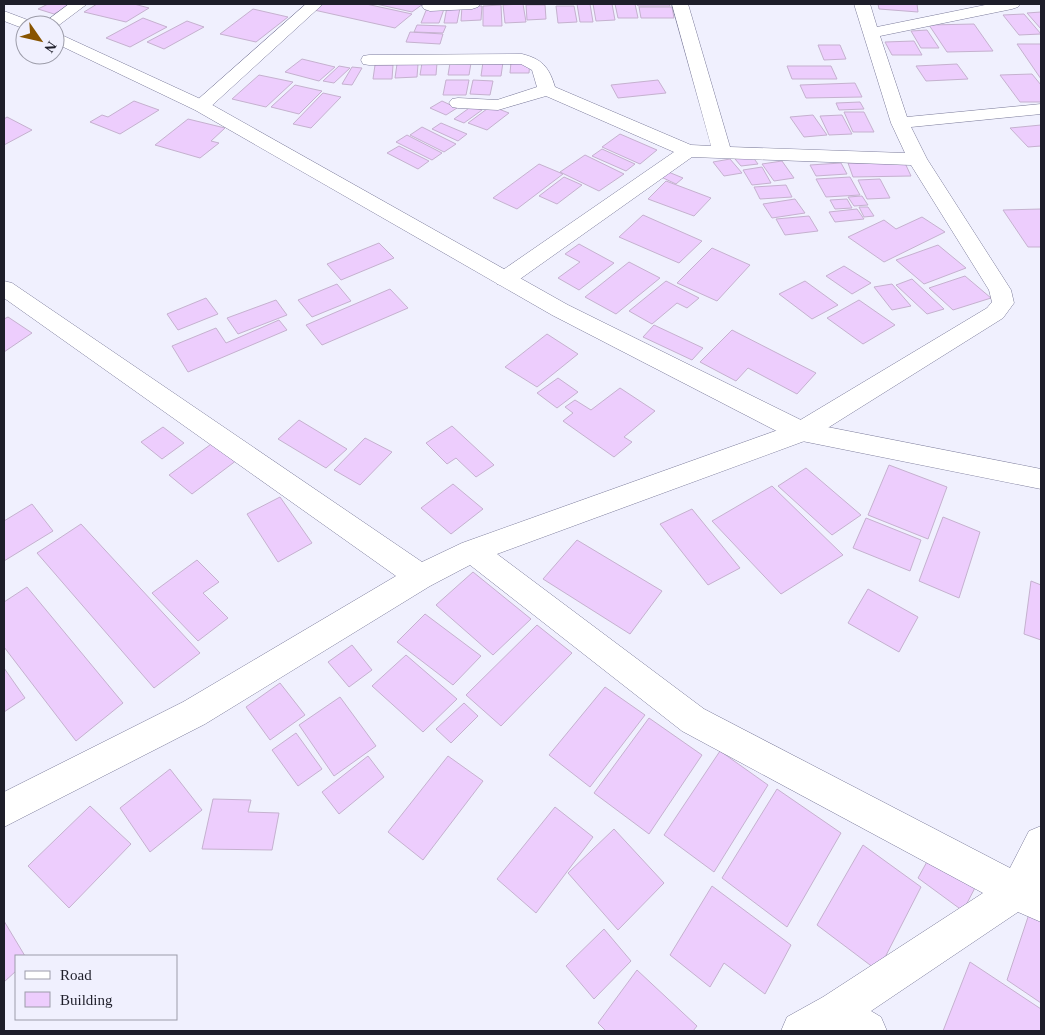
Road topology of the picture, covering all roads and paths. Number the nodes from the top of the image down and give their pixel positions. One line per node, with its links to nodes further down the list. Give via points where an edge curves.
1 (78, 4): 9 (street)
2 (315, 4): 15 (street)
3 (472, 4): 7 (street)
4 (680, 4): 19 (street)
5 (862, 4): 10 (street)
6 (1012, 4): 8 (street)
7 (430, 6)
8 (972, 7): 10 (street)
9 (63, 15)
10 (870, 33): 17 (street)
11 (65, 42): 15 (street)
12 (369, 60): 13 (street, via 522,59 540,66)
13 (547, 90): 14 (street, via 498,105); 18 (street)
14 (458, 103)
15 (201, 106): 21 (street)
16 (1041, 108): 17 (street)
17 (900, 122): 20 (street)
18 (688, 150): 19 (street); 21 (street)
19 (722, 153): 20 (street)
20 (917, 159): 23 (street, via 1000,290 1003,303 995,313)
21 (505, 279): 23 (street)
22 (4, 288): 26 (street)
23 (801, 432): 24 (street); 25 (street)
24 (1041, 479)
25 (472, 551): 26 (street); 29 (street, via 693,720)
26 (420, 577): 27 (street, via 194,713)
27 (4, 810)
28 (1041, 842): 29 (street)
29 (1030, 897): 30 (street)
30 (852, 1021): 31 (street)
31 (801, 1031)

